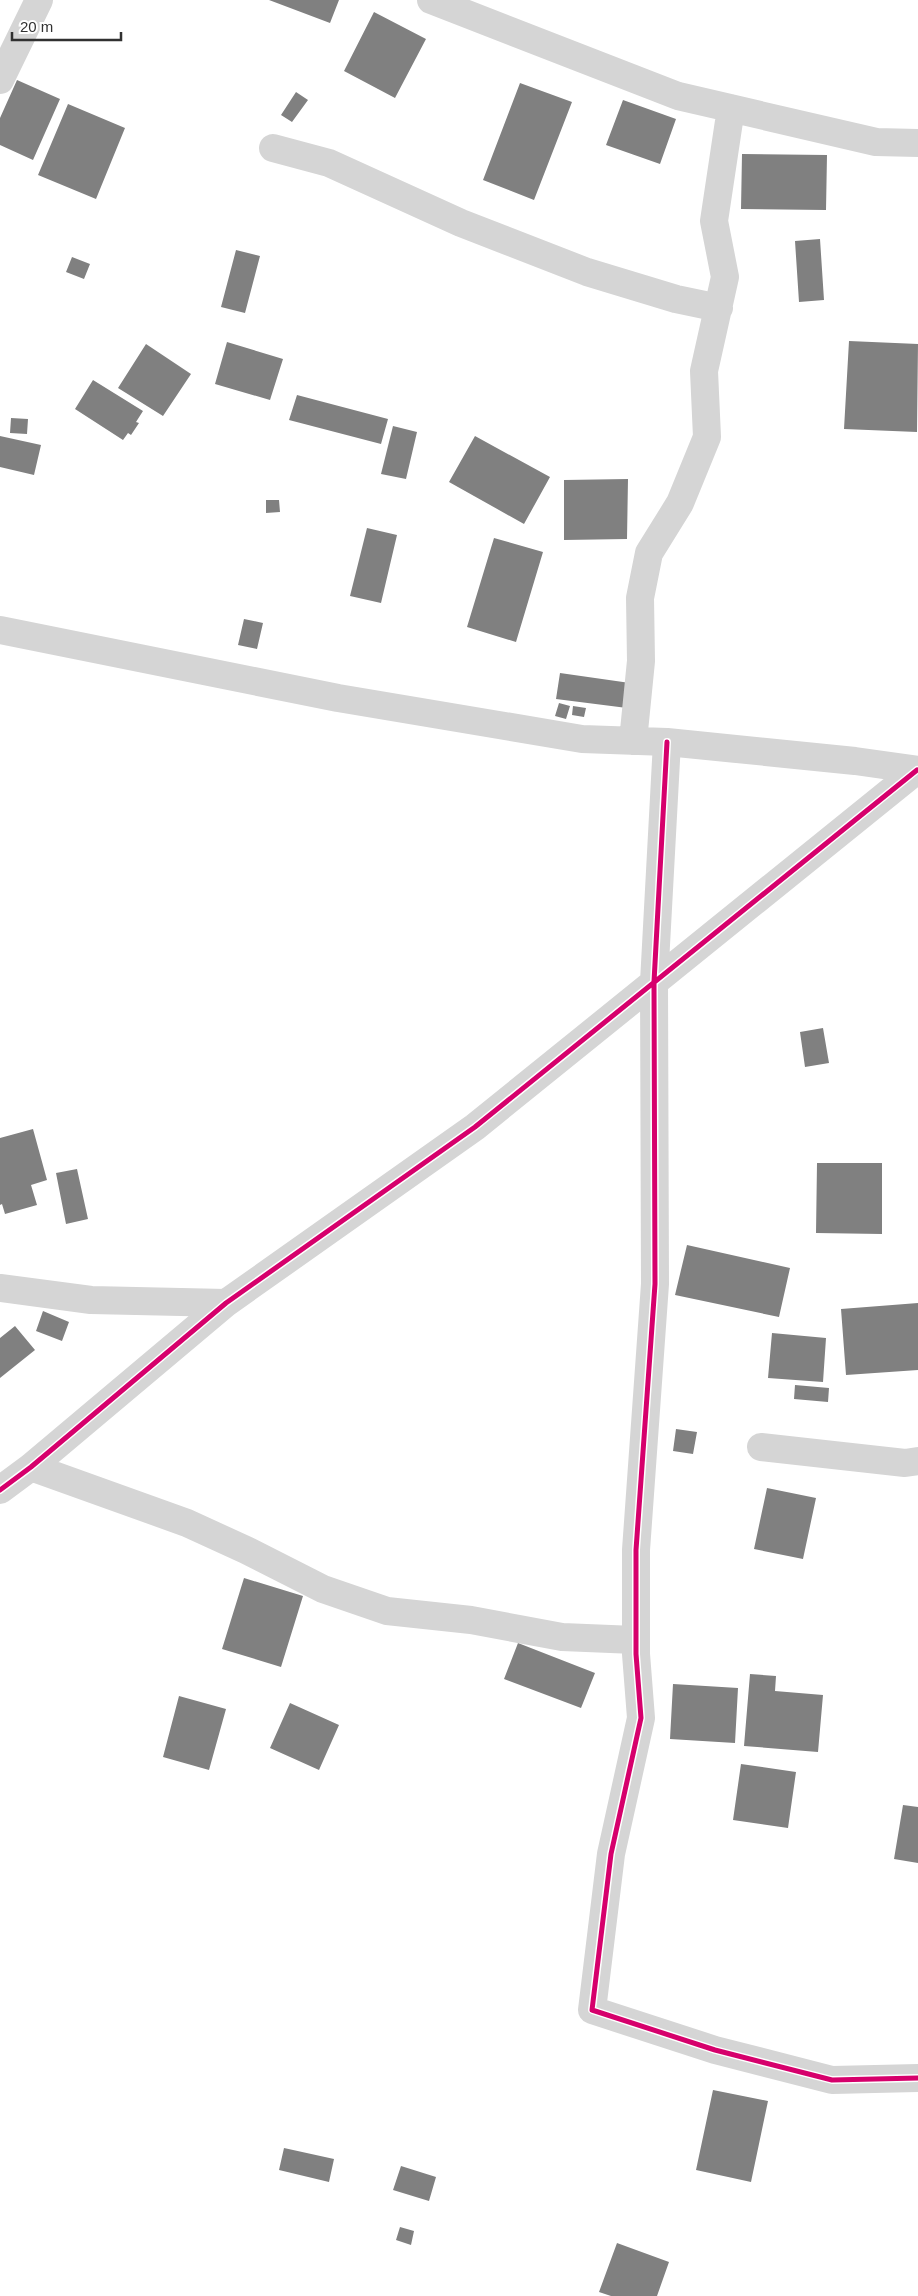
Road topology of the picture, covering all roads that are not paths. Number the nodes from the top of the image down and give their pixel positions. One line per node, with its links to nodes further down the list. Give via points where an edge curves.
1 (39, 0): 3 (street)
2 (431, 0): 4 (street, via 678,96)
3 (0, 80)
4 (731, 108): 5 (street, via 876,142); 7 (street, via 714,221 725,277)
5 (918, 143)
6 (273, 148): 7 (street, via 329,163 461,223 587,272)
7 (718, 308): 9 (street, via 704,371 707,437 680,503 649,553 641,589 641,661)
8 (0, 630): 9 (street, via 338,698 582,739)
9 (633, 741): 10 (street)
10 (667, 742): 11 (street); 12 (street)
11 (918, 770): 12 (street)
12 (654, 982): 14 (street, via 475,1127); 19 (street, via 655,1284 636,1550)
13 (0, 1288): 14 (street, via 91,1300)
14 (226, 1303): 17 (street)
15 (761, 1446): 16 (street, via 905,1463)
16 (918, 1461)
17 (32, 1467): 18 (street); 19 (street, via 187,1523 324,1589 386,1611 471,1620 562,1637)
18 (0, 1490)
19 (635, 1640): 20 (street, via 641,1718 611,1854 592,2010 715,2050 832,2080)
20 (918, 2078)

